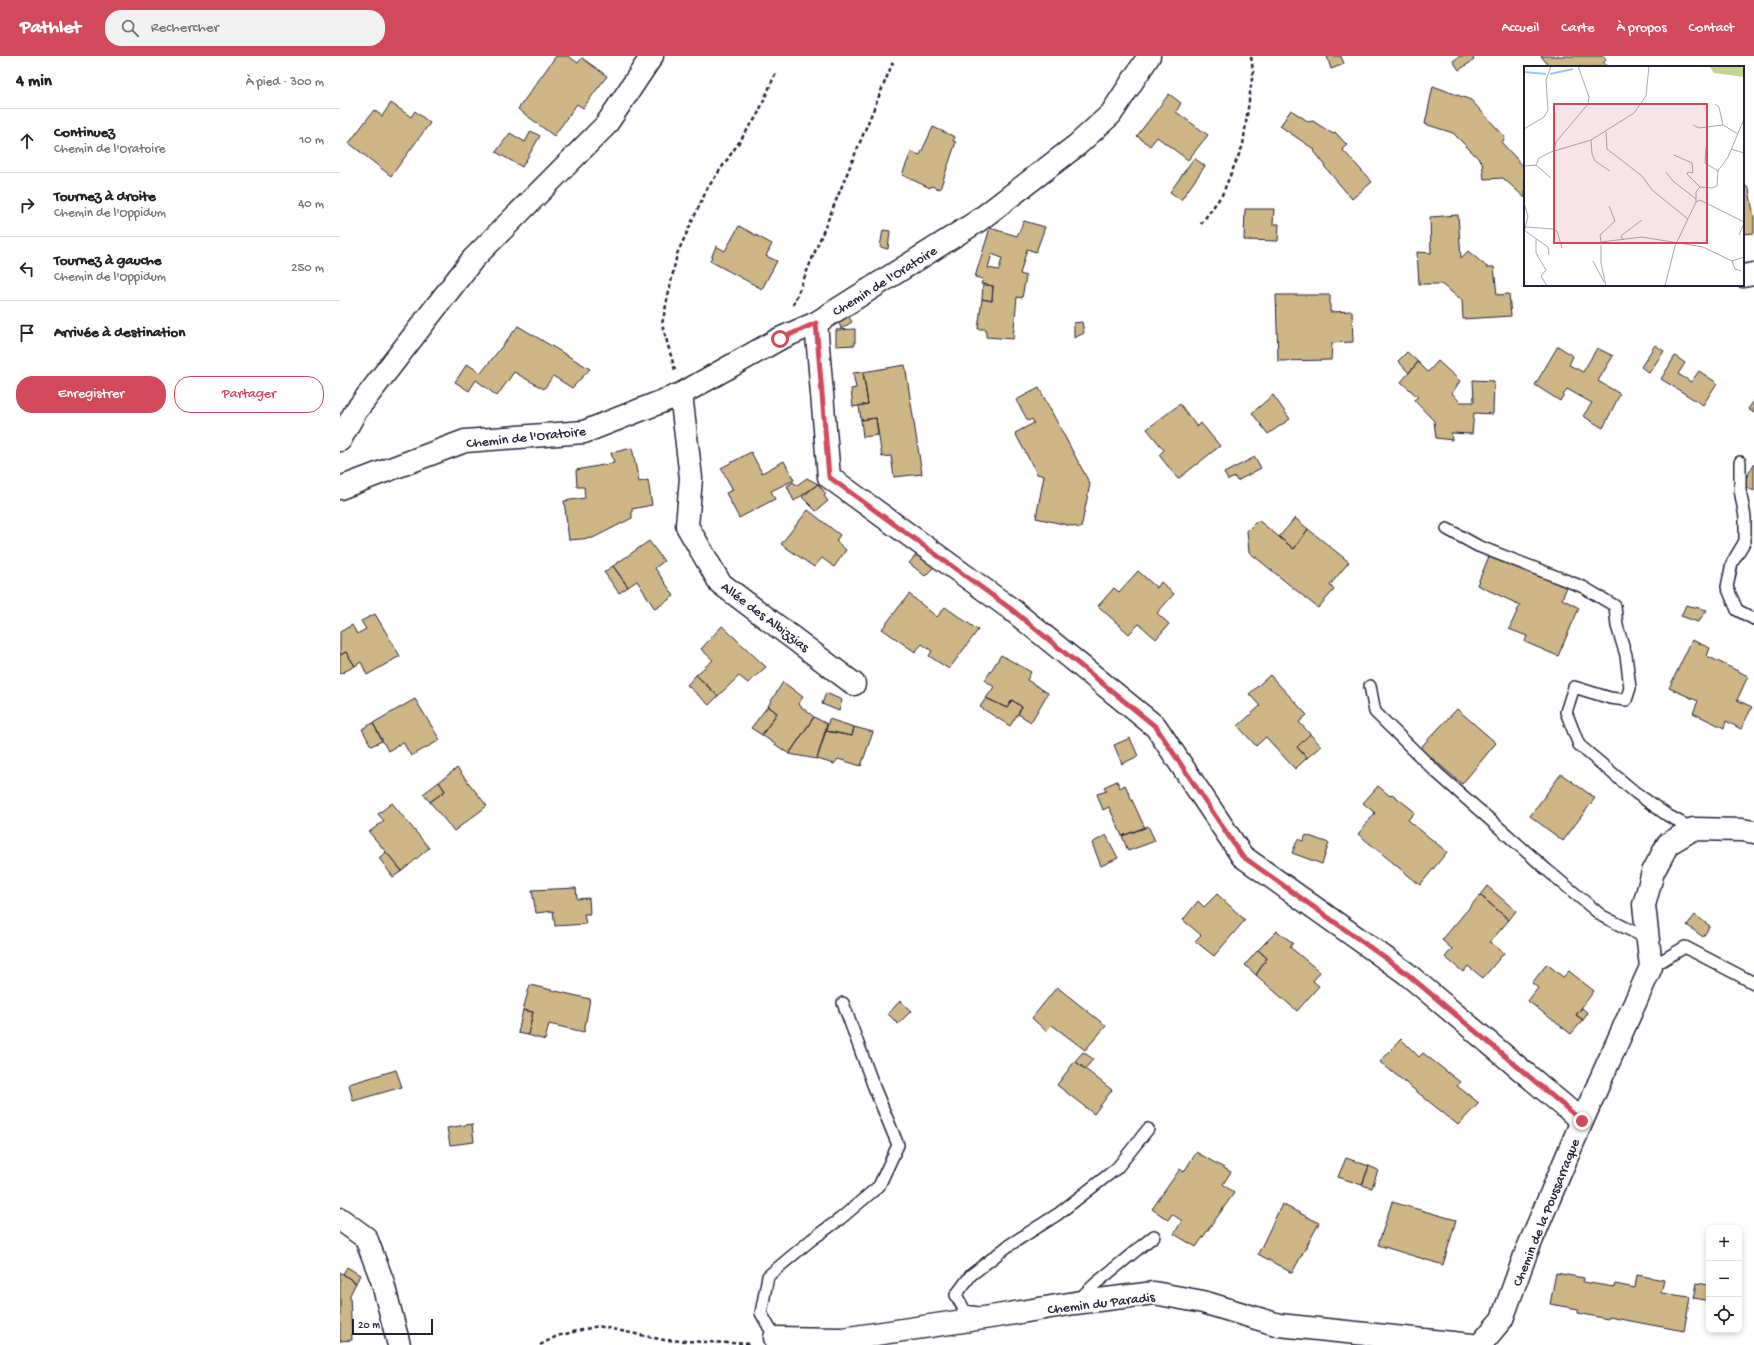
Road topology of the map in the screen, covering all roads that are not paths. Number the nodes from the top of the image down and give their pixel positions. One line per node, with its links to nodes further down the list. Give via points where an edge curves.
1 (652, 56): 7 (street, via 606,125 472,259 355,412)
2 (1150, 56): 5 (street, Chemin de l'Oratoire, via 1111,114 1077,145 978,221)
3 (1754, 274): 4 (street)
4 (1744, 276)
5 (816, 323): 6 (street, Chemin de l'Oratoire, via 780,339); 20 (street, via 829,477 1011,609 1156,727 1242,856 1406,973)
6 (681, 394): 9 (street, Chemin de l'Oratoire, via 584,432 465,441); 12 (street, Allée des Albizzias, via 691,478 687,526 720,583)
7 (340, 440)
8 (1740, 462): 11 (lane, via 1745,541 1732,563 1727,587 1737,610)
9 (340, 488)
10 (1447, 529): 14 (lane, via 1478,546 1583,587 1615,606 1617,626 1626,655 1630,688 1626,700 1574,687 1566,712 1579,745 1636,793 1667,815)
11 (1754, 619)
12 (854, 684)
13 (1370, 686): 16 (lane, via 1375,712 1436,772 1602,916)
14 (1693, 829): 15 (street); 16 (street, Chemin de la Poussarraque, via 1668,844 1653,872 1644,905)
15 (1754, 832)
16 (1648, 939): 17 (street, Chemin de la Poussarraque)
17 (1650, 967): 18 (lane, via 1685,947); 20 (street, Chemin de la Poussarraque)
18 (1754, 983)
19 (843, 1003): 26 (lane, via 898,1145 879,1186 768,1276 761,1313)
20 (1582, 1121): 29 (street, Chemin de la Poussarraque, via 1526,1253 1502,1319)
21 (1148, 1129): 25 (lane, via 1117,1168 1058,1214 1008,1246 971,1275 956,1295 965,1311)
22 (340, 1219): 27 (street, via 366,1238 382,1280)
23 (1154, 1236): 24 (lane)
24 (1075, 1303): 25 (street, Chemin du Paradis); 28 (street, Chemin du Paradis, via 1154,1293 1203,1302 1279,1325)
25 (997, 1316): 26 (street, Chemin du Paradis, via 842,1339)
26 (767, 1341)
27 (399, 1345)
28 (1472, 1345)
29 (1480, 1345)

